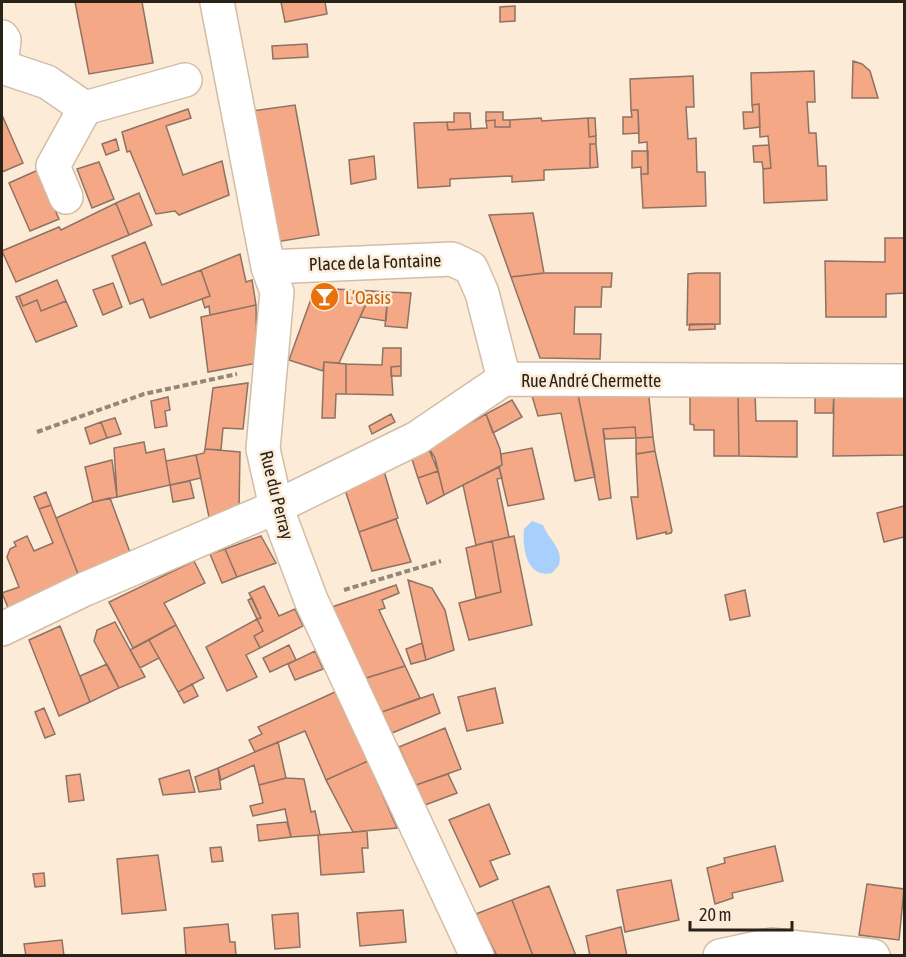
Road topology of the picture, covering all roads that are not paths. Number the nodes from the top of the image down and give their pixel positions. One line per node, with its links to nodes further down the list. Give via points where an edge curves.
1 (217, 2): 8 (street, Rue du Perray)
2 (2, 37): 3 (street)
3 (2, 58)
4 (2, 67): 6 (street, via 47,82)
5 (185, 80): 6 (street)
6 (84, 108): 7 (street, via 53,166)
7 (66, 196)
8 (268, 267): 9 (street, Place de la Fontaine, via 452,259 471,268 482,293); 11 (street, Rue du Perray, via 277,292 263,449)
9 (504, 380): 10 (street, Rue André Chermette); 11 (street, Rue André Chermette, via 417,438)
10 (904, 381)
11 (276, 507): 12 (street, Rue André Chermette); 13 (street, Rue du Perray, via 311,600)
12 (2, 629)
13 (477, 956)
14 (720, 956): 15 (street, via 771,945)
15 (873, 956)

